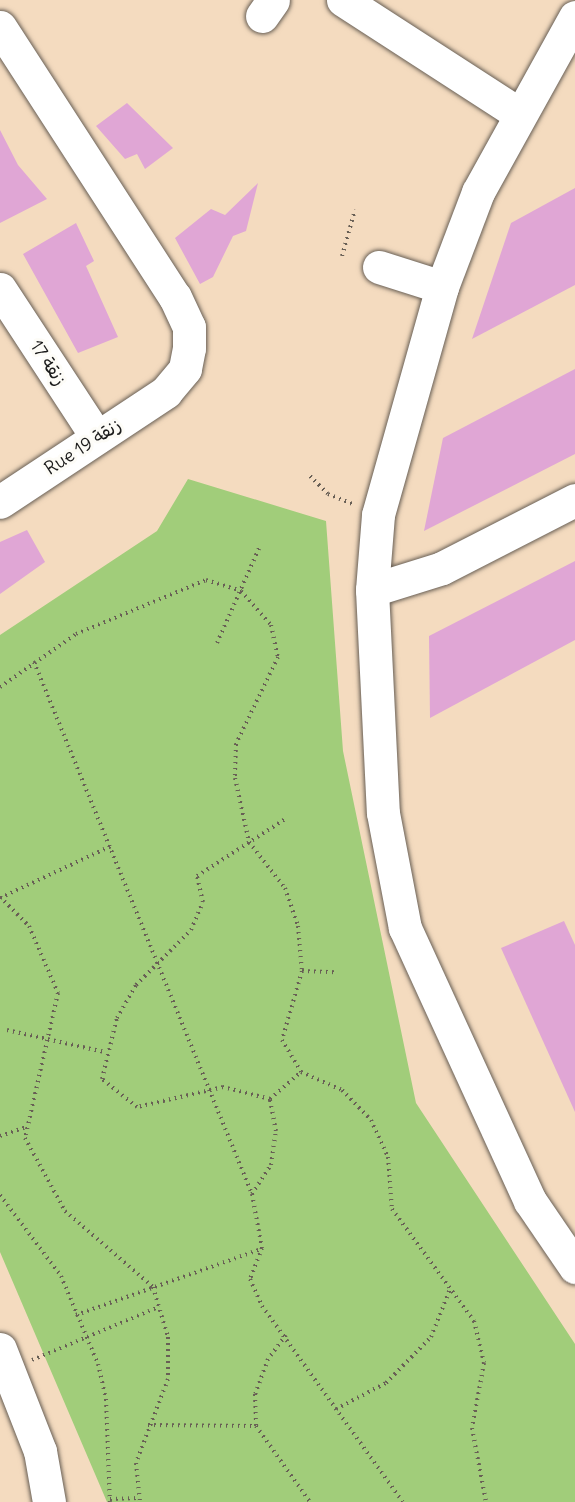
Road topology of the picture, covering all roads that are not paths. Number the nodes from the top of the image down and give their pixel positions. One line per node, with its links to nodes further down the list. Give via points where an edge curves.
1 (343, 0): 4 (street)
2 (575, 17): 4 (street)
3 (0, 27): 8 (street, Rue 19 زنقة, via 176,297 189,327 185,369 166,392)
4 (518, 112): 6 (street, via 478,192)
5 (379, 267): 6 (street)
6 (441, 287): 11 (street, via 378,515)
7 (0, 289): 8 (street, زنقة 17)
8 (97, 437): 10 (street, Rue 19 زنقة)
9 (575, 500): 11 (street, via 442,568)
10 (0, 502)
11 (372, 590): 12 (street, via 383,813 405,928 530,1201)
12 (575, 1267)
13 (5, 1359): 14 (street, via 40,1451)
14 (49, 1502)

